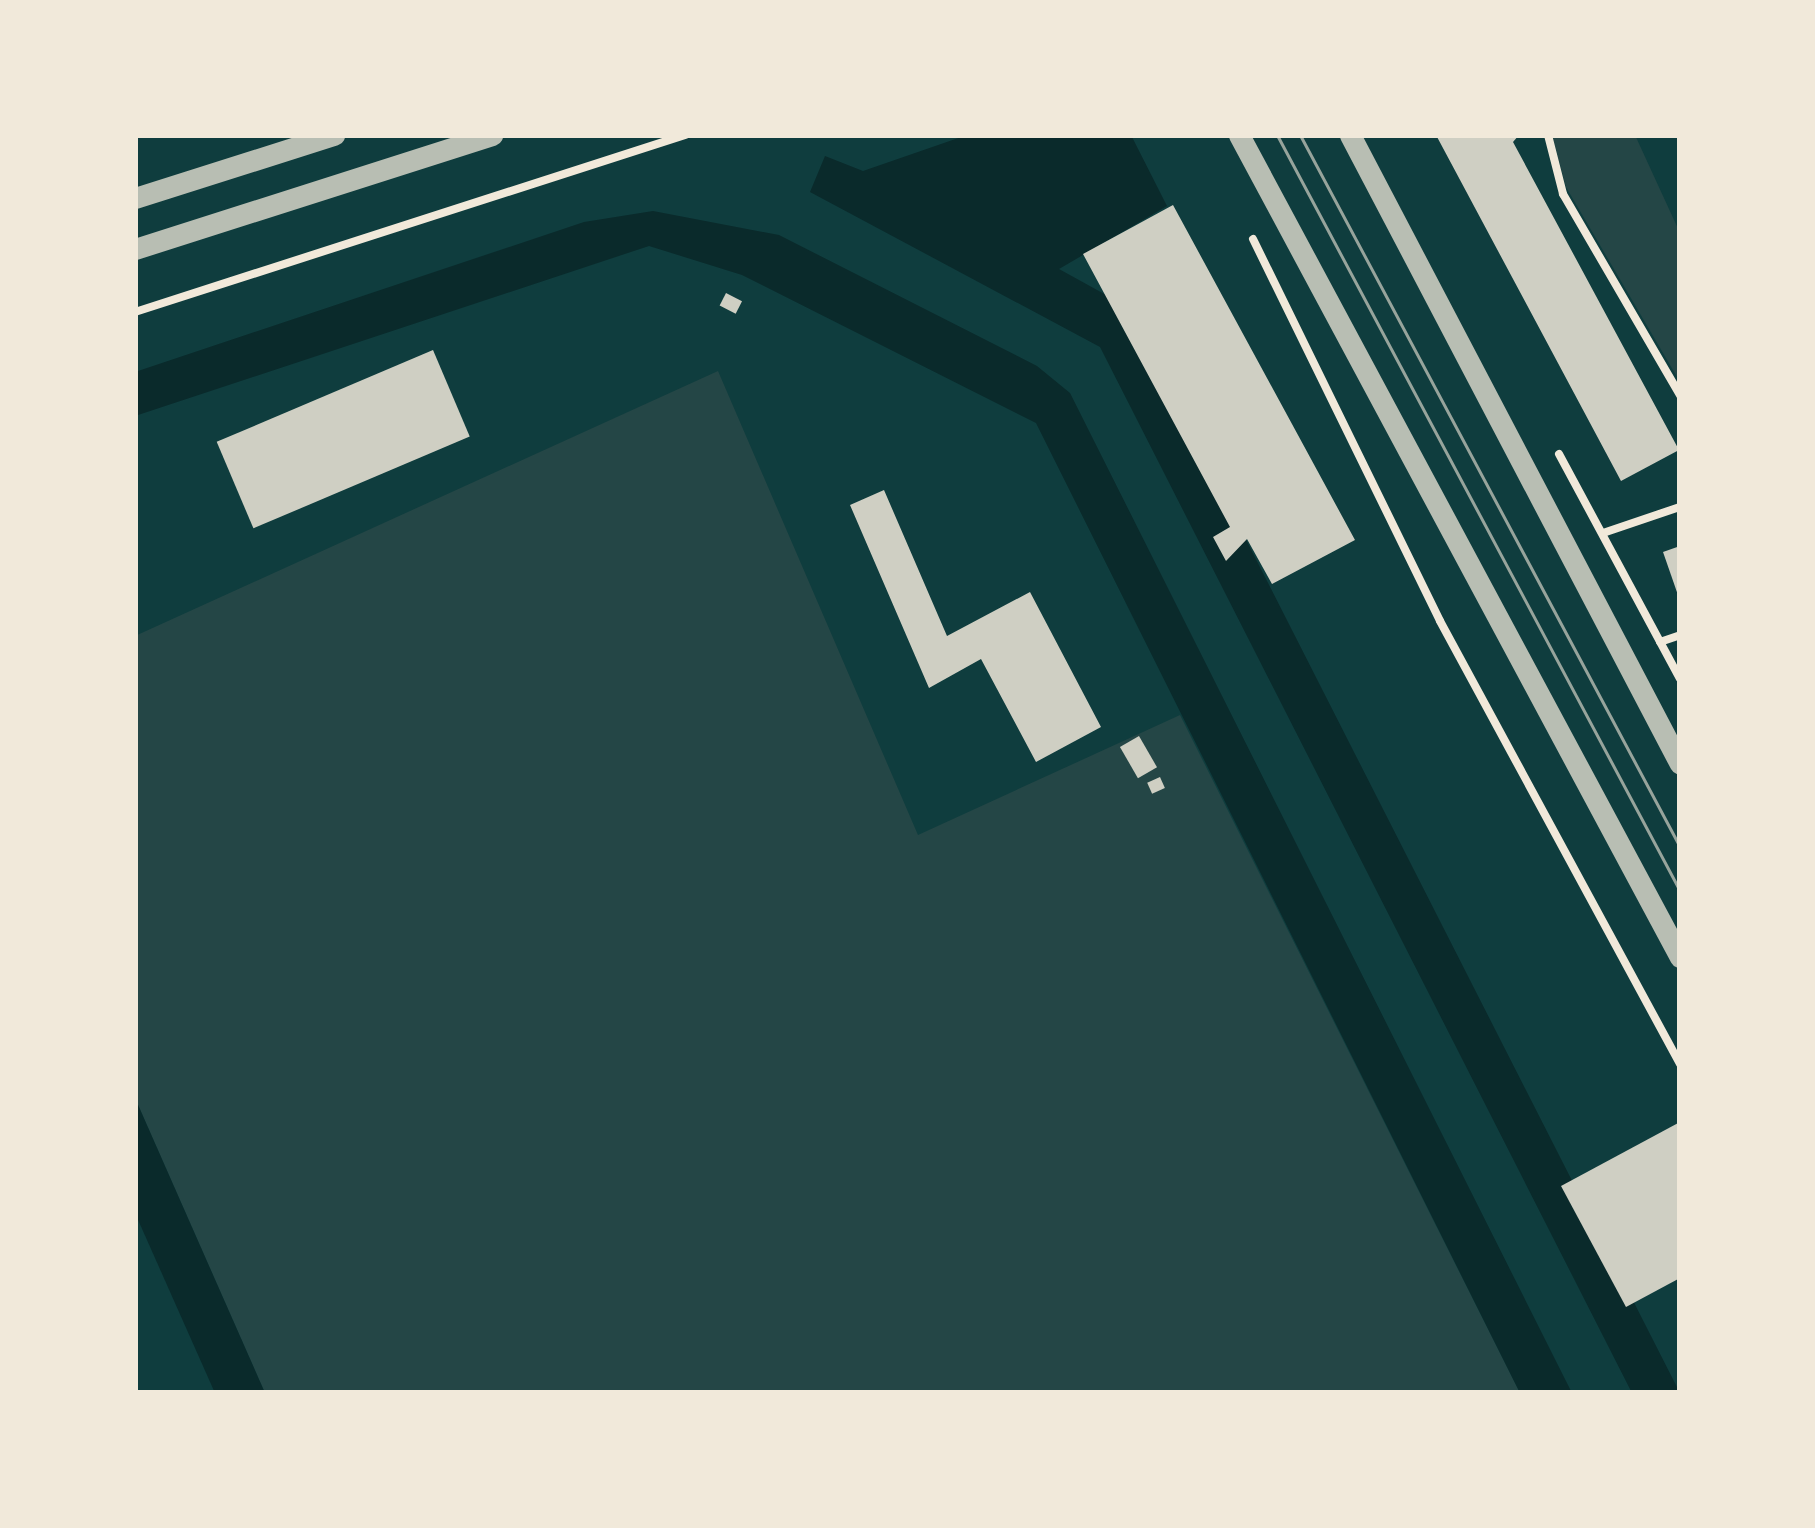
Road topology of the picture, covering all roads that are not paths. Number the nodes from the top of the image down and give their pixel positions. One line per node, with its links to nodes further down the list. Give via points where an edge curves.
1 (334, 135): 5 (street)
2 (493, 135): 6 (street)
3 (1239, 135): 8 (street)
4 (1350, 135): 7 (street)
5 (135, 198)
6 (135, 249)
7 (1680, 764)
8 (1680, 957)

